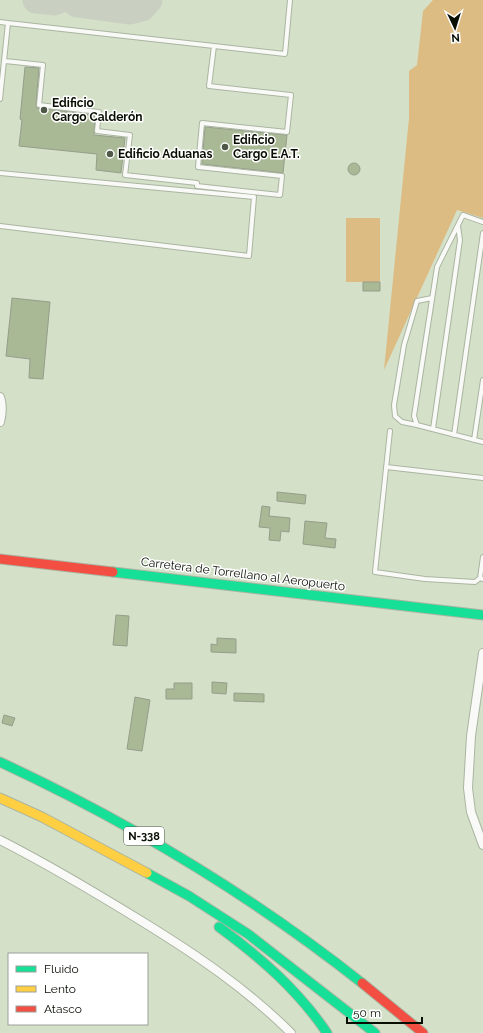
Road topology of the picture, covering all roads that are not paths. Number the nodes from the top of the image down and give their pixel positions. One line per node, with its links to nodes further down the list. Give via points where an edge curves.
1 (290, 0): 4 (lane, via 285,54)
2 (0, 22): 3 (lane)
3 (8, 23): 4 (lane); 5 (lane)
4 (214, 46): 5 (lane, via 209,86 291,95 287,132 202,123 198,167 282,176 280,195 125,175 130,135 97,131 99,112 39,106 43,65)
5 (5, 61): 6 (lane)
6 (0, 99)
7 (0, 173): 10 (lane, via 254,197 249,256)
8 (483, 222): 9 (lane, via 463,215)
9 (458, 225): 12 (lane, via 437,268); 17 (lane, via 460,240)
10 (0, 226)
11 (483, 233): 19 (lane)
12 (432, 298): 16 (lane, via 414,416); 16 (lane, via 417,301 404,345 394,405 395,416 402,422)
13 (483, 380): 20 (lane)
14 (0, 397): 15 (street)
15 (0, 422)
16 (417, 425): 17 (lane)
17 (433, 429): 19 (lane)
18 (390, 431): 22 (lane)
19 (454, 435): 20 (lane)
20 (474, 440): 21 (lane)
21 (483, 442)
22 (386, 467): 23 (lane); 26 (lane, via 375,572 425,579 475,582)
23 (483, 478)
24 (483, 557): 26 (lane)
25 (0, 559): 27 (main road, Carretera de Torrellano al Aeropuerto)
26 (482, 579)
27 (483, 615)
28 (483, 653): 32 (street, via 471,736 468,788 471,812)
29 (0, 762): 39 (main road, N-338, via 77,799 195,866 325,954)
30 (0, 798): 33 (main road, N-338, via 42,817)
31 (0, 840): 36 (street, via 105,898 180,945 274,1016)
32 (483, 846)
33 (132, 866): 34 (main road, via 153,886); 38 (main road, N-338, via 189,896 248,934)
34 (178, 900)
35 (196, 912): 37 (main road, via 268,965 301,999)
36 (291, 1033)
37 (326, 1033)
38 (375, 1033)
39 (423, 1033)

